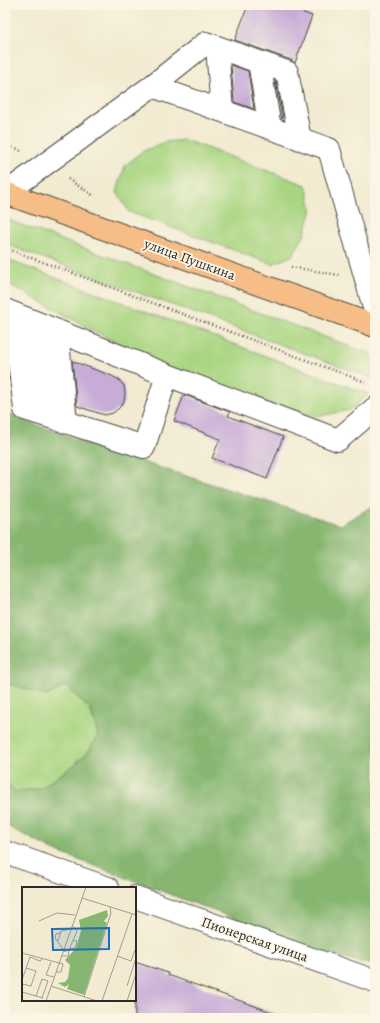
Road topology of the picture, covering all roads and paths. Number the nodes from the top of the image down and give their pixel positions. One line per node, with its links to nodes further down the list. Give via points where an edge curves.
1 (217, 47): 2 (street); 3 (street, via 206,43); 4 (street)
2 (259, 62): 5 (street); 6 (street, via 287,72)
3 (152, 86): 4 (street); 8 (street)
4 (222, 111): 5 (street)
5 (270, 128): 6 (street)
6 (300, 139): 13 (street, via 329,149)
7 (5, 145): 8 (path, via 16,148)
8 (45, 164): 9 (street); 10 (path)
9 (5, 193): 17 (main road, улица Пушкина)
10 (98, 199)
11 (5, 248): 20 (path)
12 (285, 267): 13 (path)
13 (366, 280): 14 (street)
14 (375, 311)
15 (9, 312): 16 (street); 22 (street, via 24,409)
16 (35, 323): 18 (street); 22 (street)
17 (375, 326)
18 (57, 331): 19 (street); 23 (street)
19 (167, 376): 21 (street, via 338,440); 23 (street, via 144,447)
20 (375, 386)
21 (375, 408)
22 (44, 415): 23 (street)
23 (66, 422)
24 (5, 852): 25 (street)
25 (105, 887)
26 (136, 897): 27 (street, Пионерская улица)
27 (375, 981)

